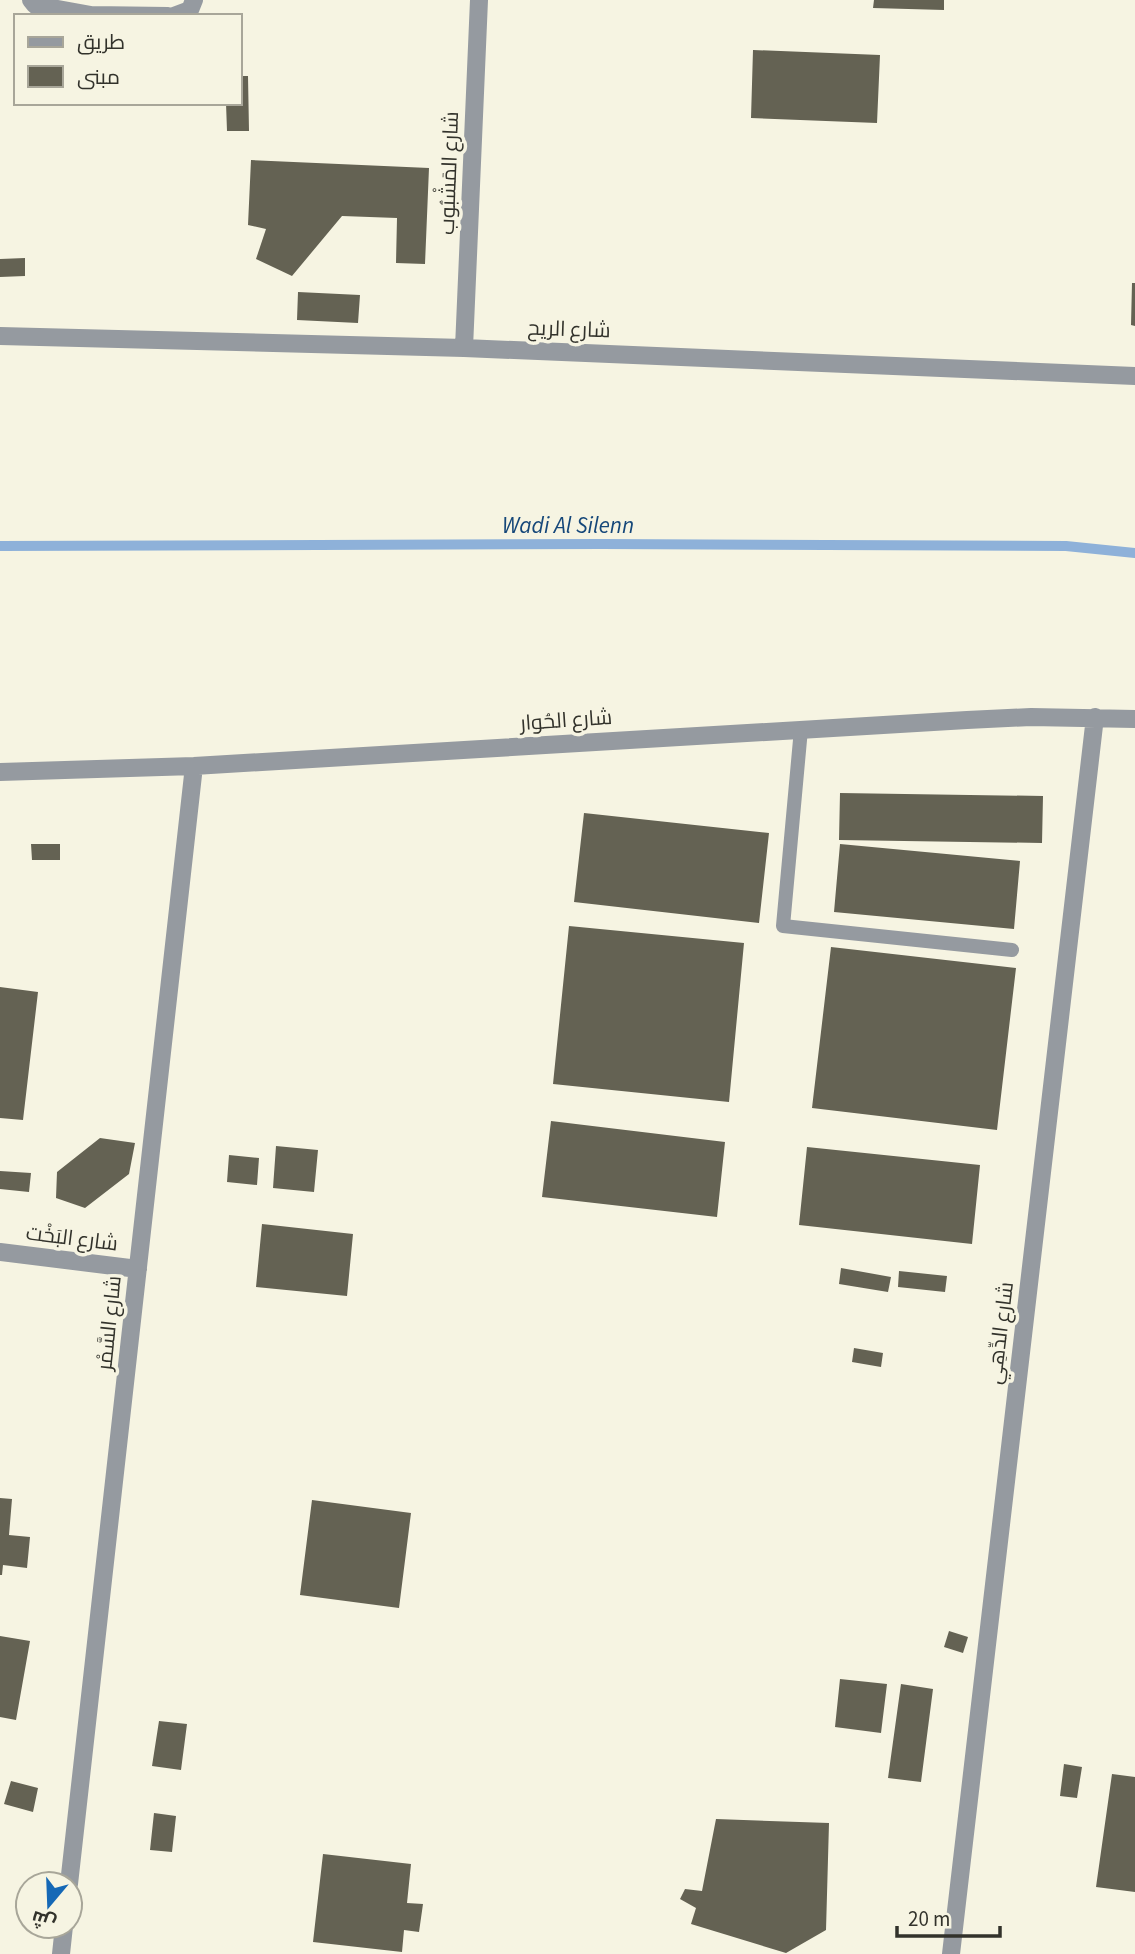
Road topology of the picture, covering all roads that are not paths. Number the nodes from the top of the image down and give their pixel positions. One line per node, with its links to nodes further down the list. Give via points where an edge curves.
1 (31, 0): 4 (street, via 35,5)
2 (194, 0): 5 (street, via 190,10)
3 (479, 0): 7 (street, شارع المَشْبُوب)
4 (85, 14)
5 (179, 14)
6 (0, 337): 7 (street, شارع الريح)
7 (464, 348): 8 (street, شارع الريح)
8 (1135, 376)
9 (1095, 717): 10 (street, شارع الحُوار); 11 (street, شارع الحُوار); 18 (street, شارع الدِّهِي)
10 (1135, 719)
11 (801, 729): 12 (street, شارع الحُوار); 14 (lane, via 783,926)
12 (194, 766): 13 (street, شارع الحُوار); 16 (street, شارع السَّمْر)
13 (0, 772)
14 (1012, 950)
15 (0, 1252): 16 (street, شارع البَخْت)
16 (138, 1269): 17 (street, شارع السَّمْر)
17 (71, 1870)
18 (951, 1954)

